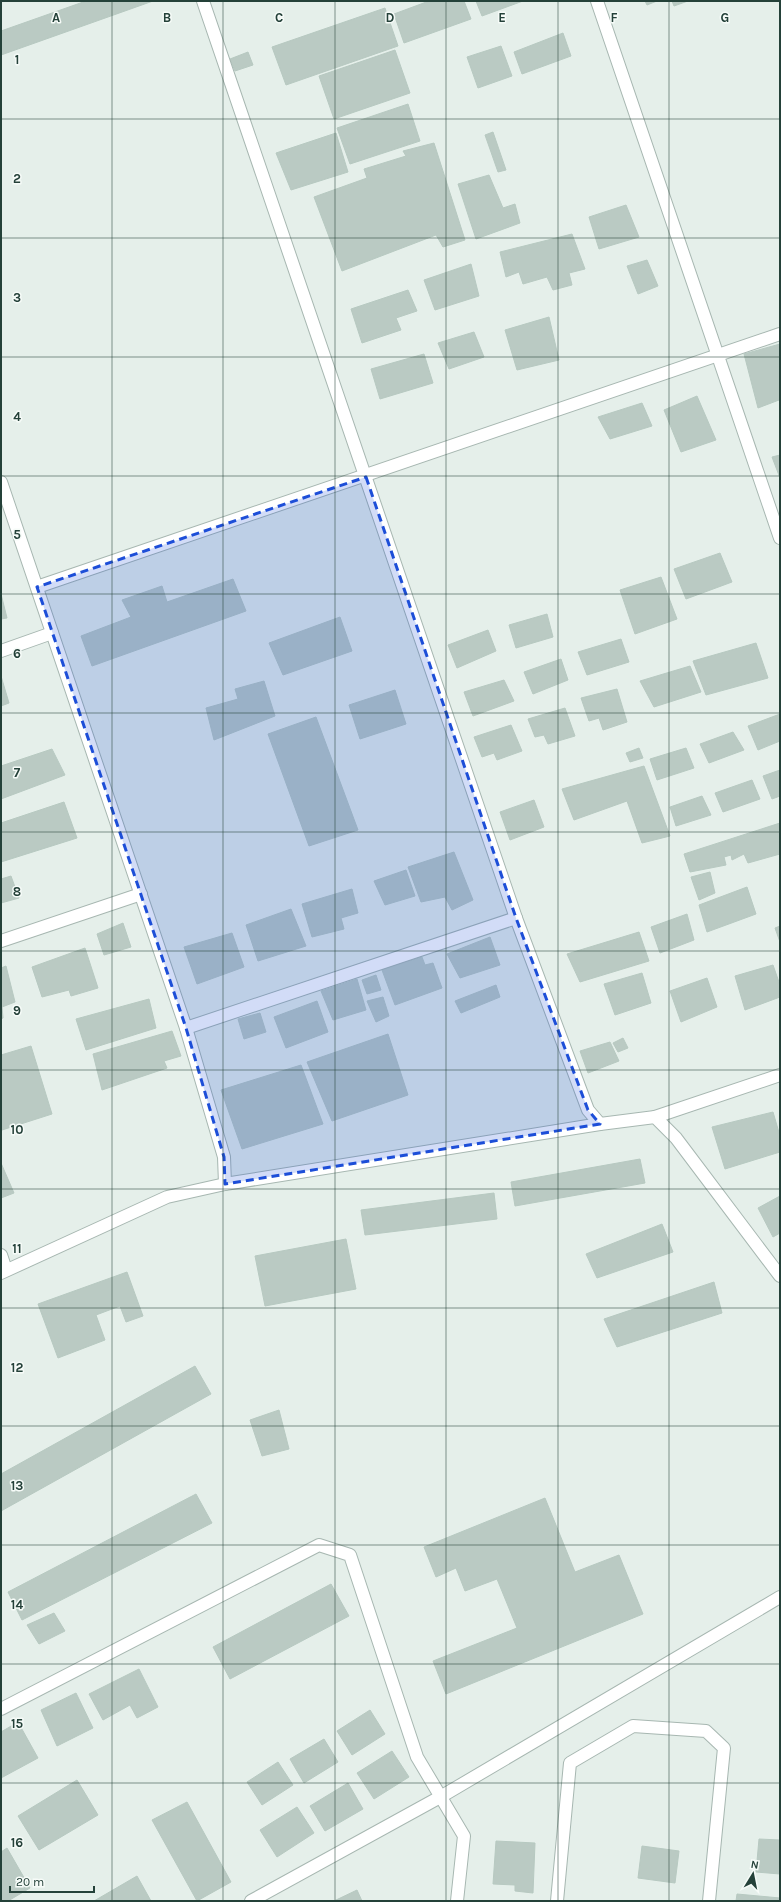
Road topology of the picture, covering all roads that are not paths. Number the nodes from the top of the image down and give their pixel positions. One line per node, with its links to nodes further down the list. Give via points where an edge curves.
1 (203, 1): 5 (street)
2 (597, 1): 4 (street)
3 (780, 334): 4 (street)
4 (718, 355): 5 (street); 8 (street)
5 (366, 476): 9 (street); 13 (street)
6 (1, 482): 7 (street)
7 (5, 508): 9 (street)
8 (780, 538)
9 (37, 588): 10 (street)
10 (52, 633): 11 (street); 12 (street)
11 (1, 651)
12 (141, 894): 14 (street); 15 (street)
13 (516, 918): 15 (street); 18 (street, via 588,1110)
14 (1, 941)
15 (186, 1028): 19 (street, via 224,1157)
16 (780, 1075): 17 (street)
17 (655, 1117): 18 (street); 22 (street, via 676,1138)
18 (600, 1124): 19 (street)
19 (225, 1184): 21 (street, via 167,1197)
20 (1, 1255): 21 (street)
21 (4, 1271)
22 (780, 1276)
23 (780, 1597): 25 (street)
24 (1, 1709): 25 (street, via 319,1545 350,1555 418,1756)
25 (442, 1796): 26 (street); 27 (street, via 464,1836)
26 (251, 1901)
27 (457, 1901)
28 (556, 1901): 29 (street, via 570,1764 633,1726 706,1731 724,1748)
29 (709, 1901)

